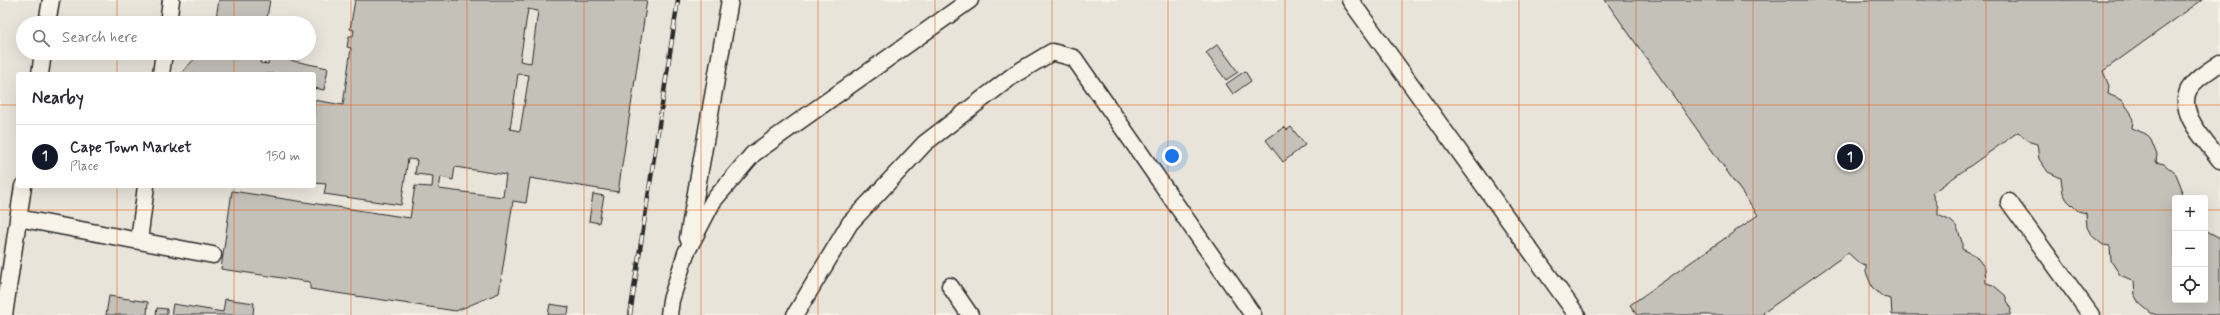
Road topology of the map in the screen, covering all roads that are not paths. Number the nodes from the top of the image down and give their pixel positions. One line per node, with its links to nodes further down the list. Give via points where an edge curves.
1 (51, 0): 6 (lane)
2 (171, 0): 7 (lane)
3 (730, 0): 19 (lane)
4 (970, 0): 19 (lane, via 753,154 713,201)
5 (1350, 0): 27 (lane)
6 (48, 16)
7 (169, 16)
8 (42, 60): 11 (lane)
9 (163, 60): 12 (lane)
10 (2220, 62): 13 (lane, via 2196,81 2189,89 2185,101 2188,114)
11 (40, 72)
12 (162, 72)
13 (2220, 160)
14 (23, 188): 17 (lane)
15 (146, 188): 18 (lane)
16 (2009, 202): 28 (lane)
17 (18, 218): 18 (lane); 22 (lane)
18 (139, 241): 20 (lane)
19 (686, 253): 23 (lane, via 671,300)
20 (213, 255)
21 (950, 286): 25 (lane)
22 (4, 315)
23 (669, 315)
24 (795, 315): 26 (lane, via 850,223 925,144 1015,74 1052,52 1074,58)
25 (970, 315)
26 (1253, 315)
27 (1576, 315)
28 (2091, 315)

